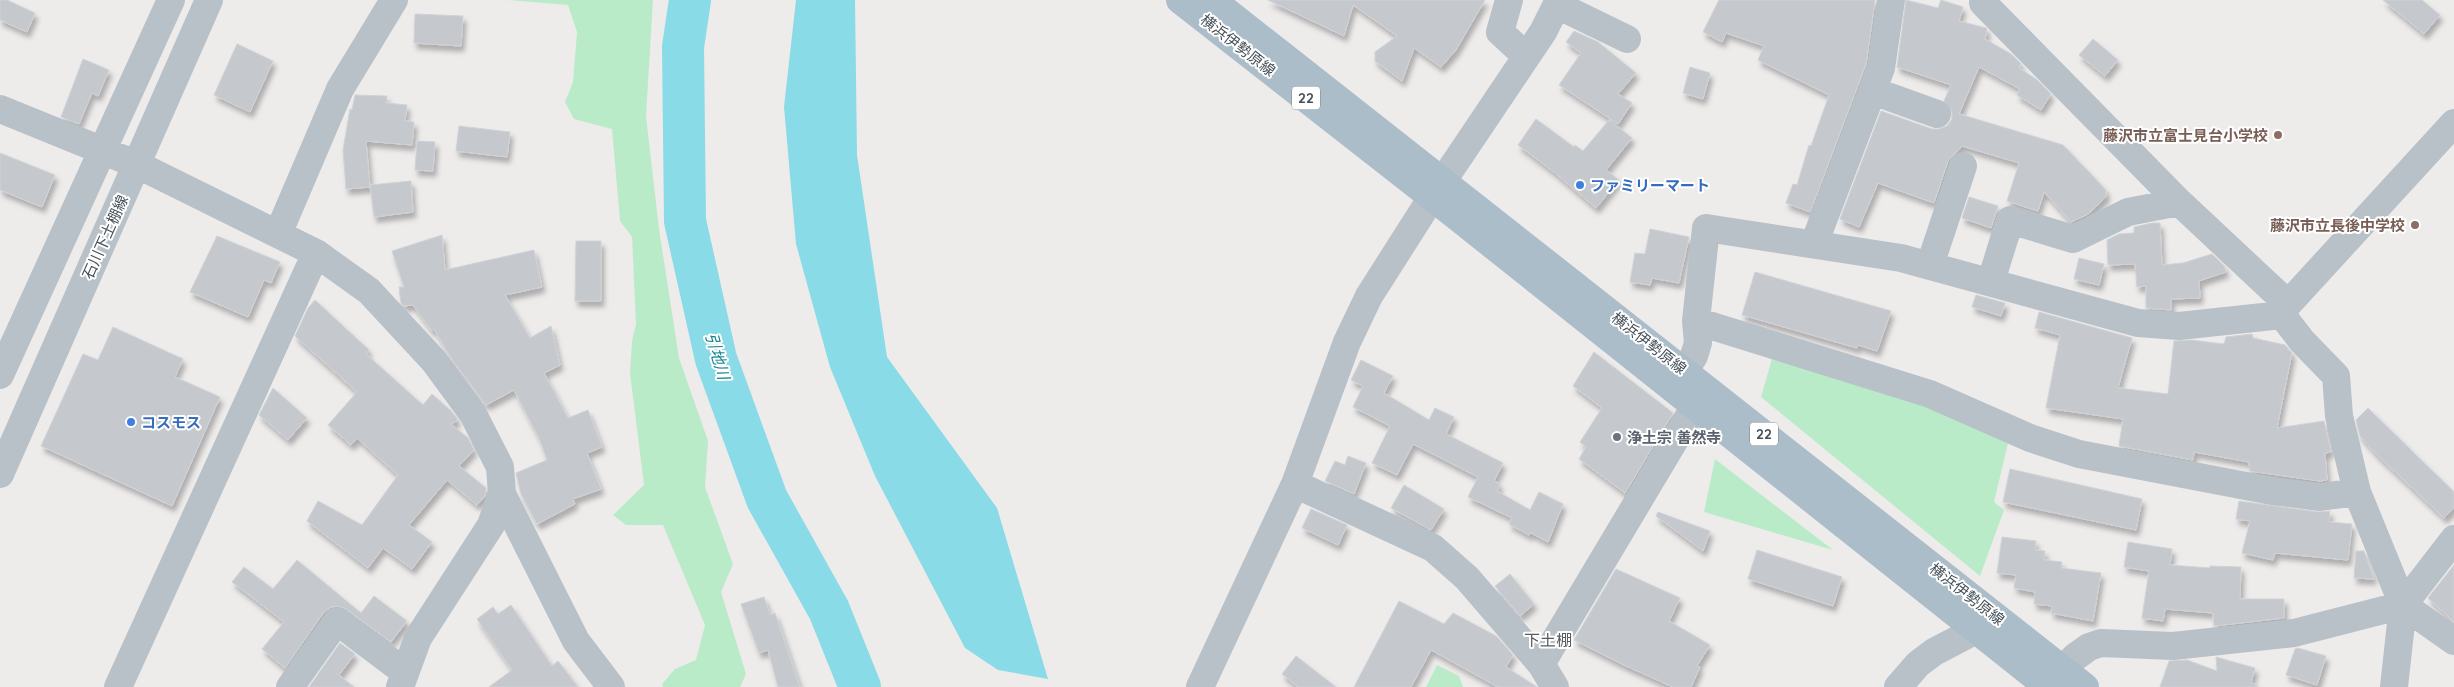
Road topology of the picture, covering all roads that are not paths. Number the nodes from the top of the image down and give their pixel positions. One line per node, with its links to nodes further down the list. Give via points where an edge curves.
1 (171, 0): 16 (street)
2 (209, 0): 17 (street, 石川下土棚線)
3 (394, 0): 21 (street, via 340,89)
4 (1180, 0): 19 (main road, 横浜伊勢原線 / 22)
5 (1212, 0): 19 (main road, 横浜伊勢原線 / 22)
6 (1509, 0): 11 (street, via 1500,32)
7 (1891, 0): 12 (street, via 1881,68)
8 (1982, 1): 20 (street)
9 (1558, 2): 10 (street); 11 (street)
10 (1627, 39)
11 (1526, 56): 19 (street)
12 (1873, 91): 14 (street); 22 (street)
13 (0, 109): 16 (street)
14 (1937, 114)
15 (2454, 123): 26 (street)
16 (101, 151): 17 (street); 29 (street)
17 (138, 165): 21 (street); 31 (street, 石川下土棚線)
18 (1964, 166): 24 (street)
19 (1437, 189): 28 (main road, 横浜伊勢原線 / 22); 30 (main road, 横浜伊勢原線 / 22); 32 (street, via 1368,296 1347,342)
20 (2179, 202): 25 (street, via 2128,212 2073,238 2010,220); 26 (street)
21 (278, 234): 23 (street)
22 (1814, 244): 24 (street); 27 (street, via 1706,228)
23 (316, 254): 34 (street, via 370,291 434,361 473,414 500,467); 43 (street)
24 (1930, 265): 25 (street)
25 (1991, 281): 26 (street, via 2138,322 2179,326)
26 (2285, 309): 33 (street, via 2302,341 2336,376 2339,416)
27 (1696, 321): 28 (street, via 1698,343); 33 (street, via 1930,394 2030,438 2079,454 2272,491 2320,497)
28 (1684, 371): 38 (main road, 横浜伊勢原線 / 22)
29 (0, 375)
30 (1695, 406): 37 (main road, 横浜伊勢原線 / 22); 40 (street)
31 (0, 474)
32 (1296, 484): 40 (street, via 1433,548 1467,578); 46 (street)
33 (2357, 492): 36 (street)
34 (502, 494): 41 (street, via 491,525); 45 (street, via 576,641)
35 (2454, 541): 36 (street)
36 (2404, 604): 39 (street); 42 (street, via 2294,633 2173,646 2100,643 2088,647); 50 (street)
37 (1976, 630): 38 (street); 42 (main road, 横浜伊勢原線 / 22); 48 (street, via 1926,658)
38 (2014, 631): 42 (main road, 横浜伊勢原線 / 22)
39 (2454, 641)
40 (1541, 664): 47 (street)
41 (394, 680): 44 (street, via 337,621)
42 (2053, 681): 49 (main road, 横浜伊勢原線 / 22)
43 (118, 687)
44 (290, 687)
45 (611, 687)
46 (1200, 687)
47 (1555, 687)
48 (1898, 687)
49 (2085, 687)
50 (2394, 687)

